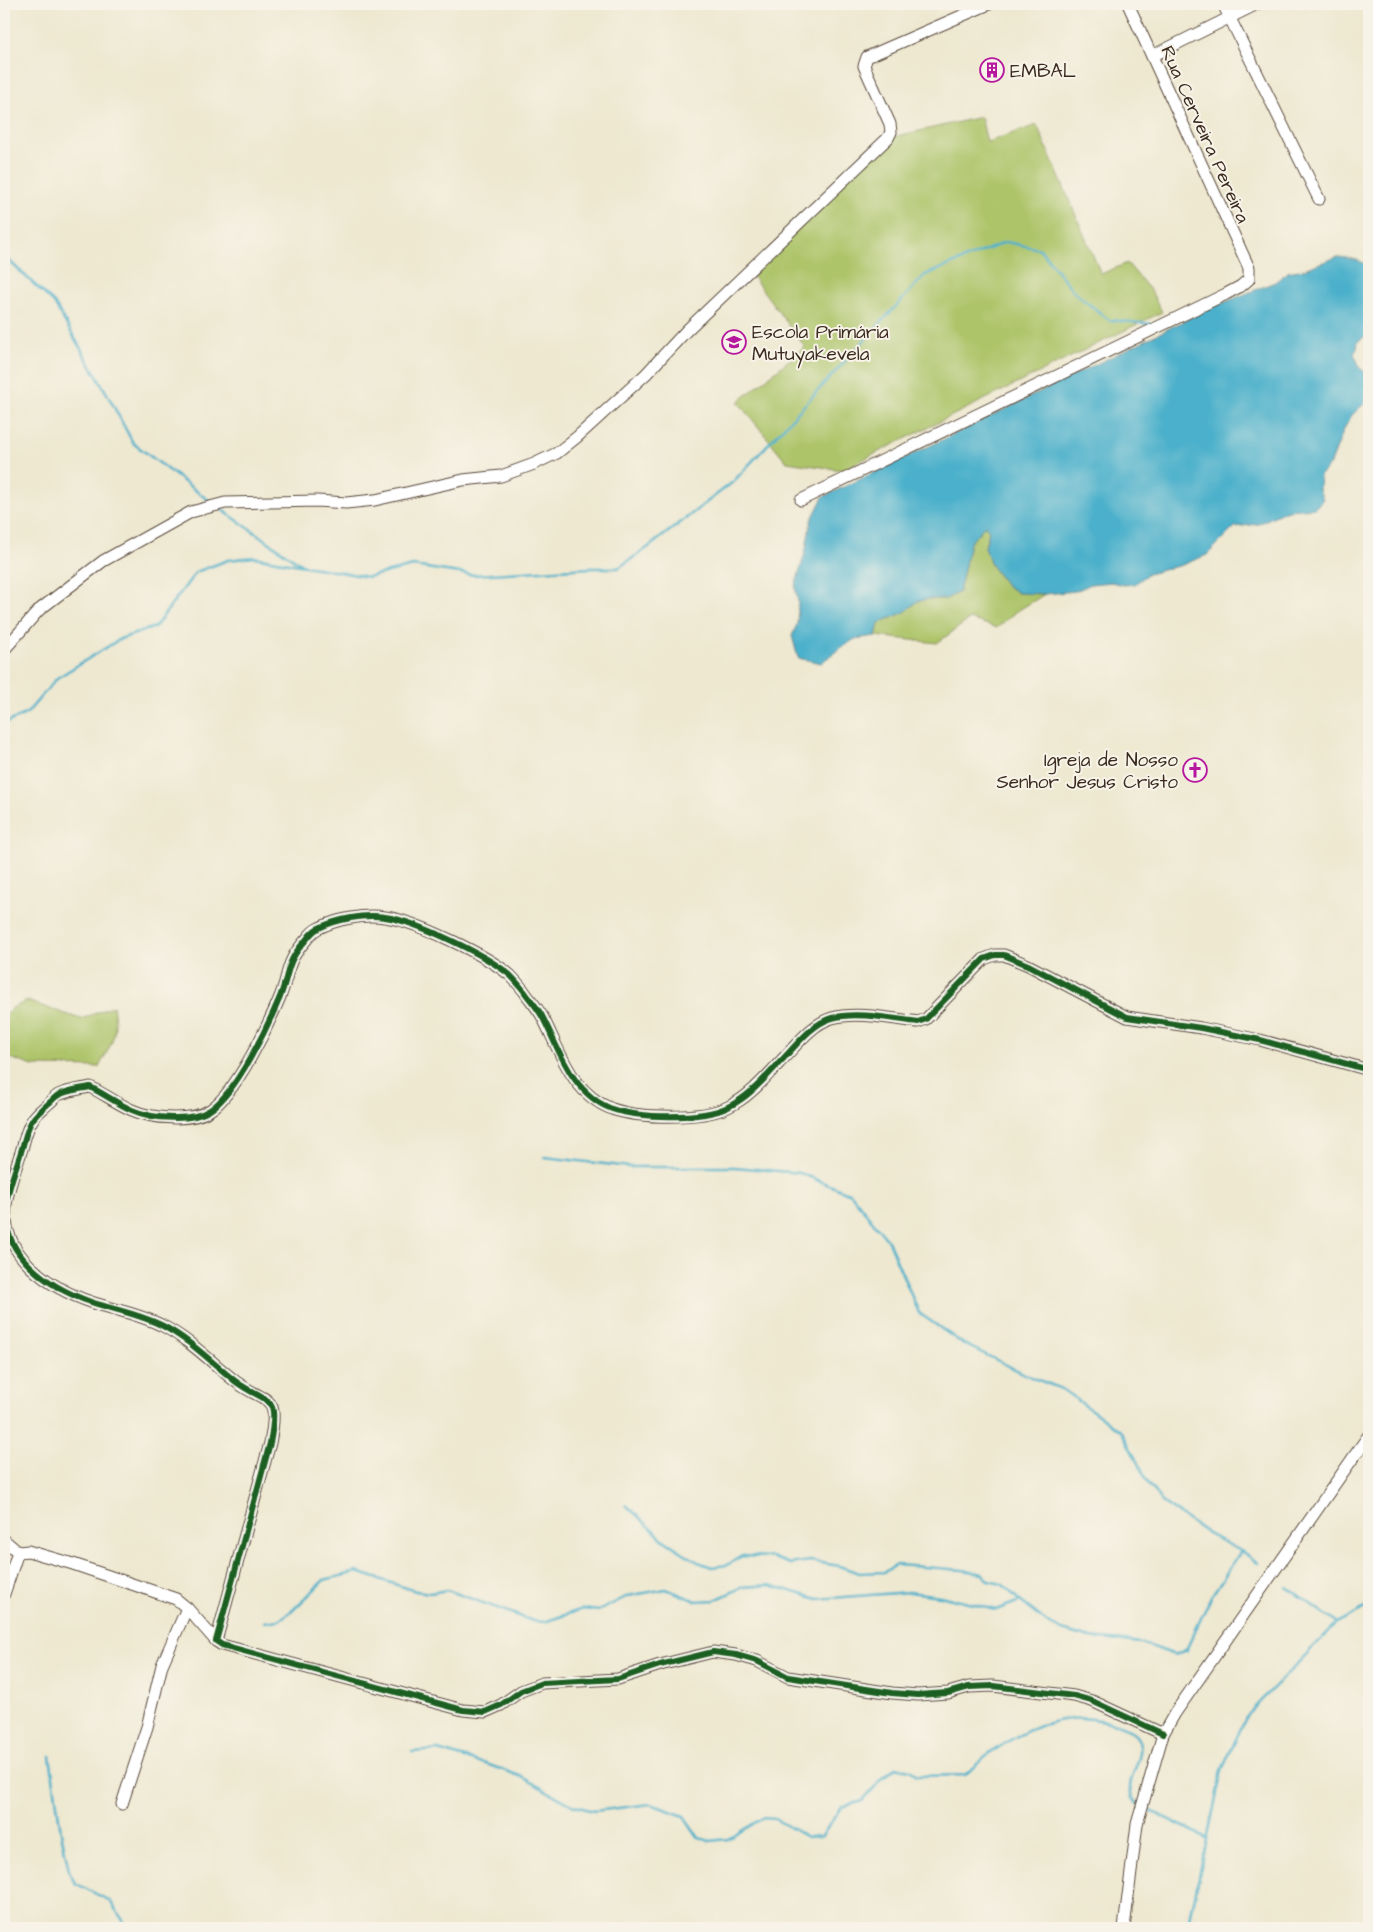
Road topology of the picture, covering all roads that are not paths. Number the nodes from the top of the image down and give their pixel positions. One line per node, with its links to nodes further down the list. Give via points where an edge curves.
1 (989, 4): 9 (street, via 867,57 864,66 890,124 888,138 687,330 646,374 557,453 501,476 463,480 375,500 225,503 191,512 104,561 39,610)
2 (1128, 4): 6 (street, Rua Cerveira Pereira)
3 (1223, 4): 5 (street)
4 (1257, 4): 5 (street)
5 (1230, 18): 6 (street); 7 (street)
6 (1152, 56): 8 (street, Rua Cerveira Pereira, via 1249,268 1249,279 1218,298)
7 (1319, 199)
8 (801, 500)
9 (4, 650)
10 (1369, 1070): 16 (street, via 1260,1040 1127,1017 1028,965 1004,955 995,955 984,959 926,1019 918,1022 844,1016 832,1018 808,1033 756,1089 727,1108 707,1113 643,1116 609,1108 585,1092 574,1080 541,1015 523,990 512,976 487,959 427,930 384,916 358,917 315,930 294,953 275,1009 246,1064 228,1094 209,1111 175,1118 154,1116 134,1111 90,1087 59,1094 32,1120 5,1207 10,1242 40,1275 91,1302 162,1326 196,1347 241,1386 271,1404 273,1424 270,1443)
11 (1369, 1435): 17 (street)
12 (4, 1540): 13 (street)
13 (18, 1552): 14 (street); 15 (street, via 28,1551 93,1570 176,1599)
14 (4, 1594)
15 (187, 1608): 16 (street); 18 (street, via 162,1666 147,1727)
16 (216, 1641): 17 (street, via 222,1646 454,1708 484,1712 542,1682 618,1679 712,1652 757,1661 788,1677 892,1693 948,1693 969,1687 993,1686 1074,1696)
17 (1163, 1734): 19 (street, via 1137,1824)
18 (122, 1804)
19 (1124, 1928)

